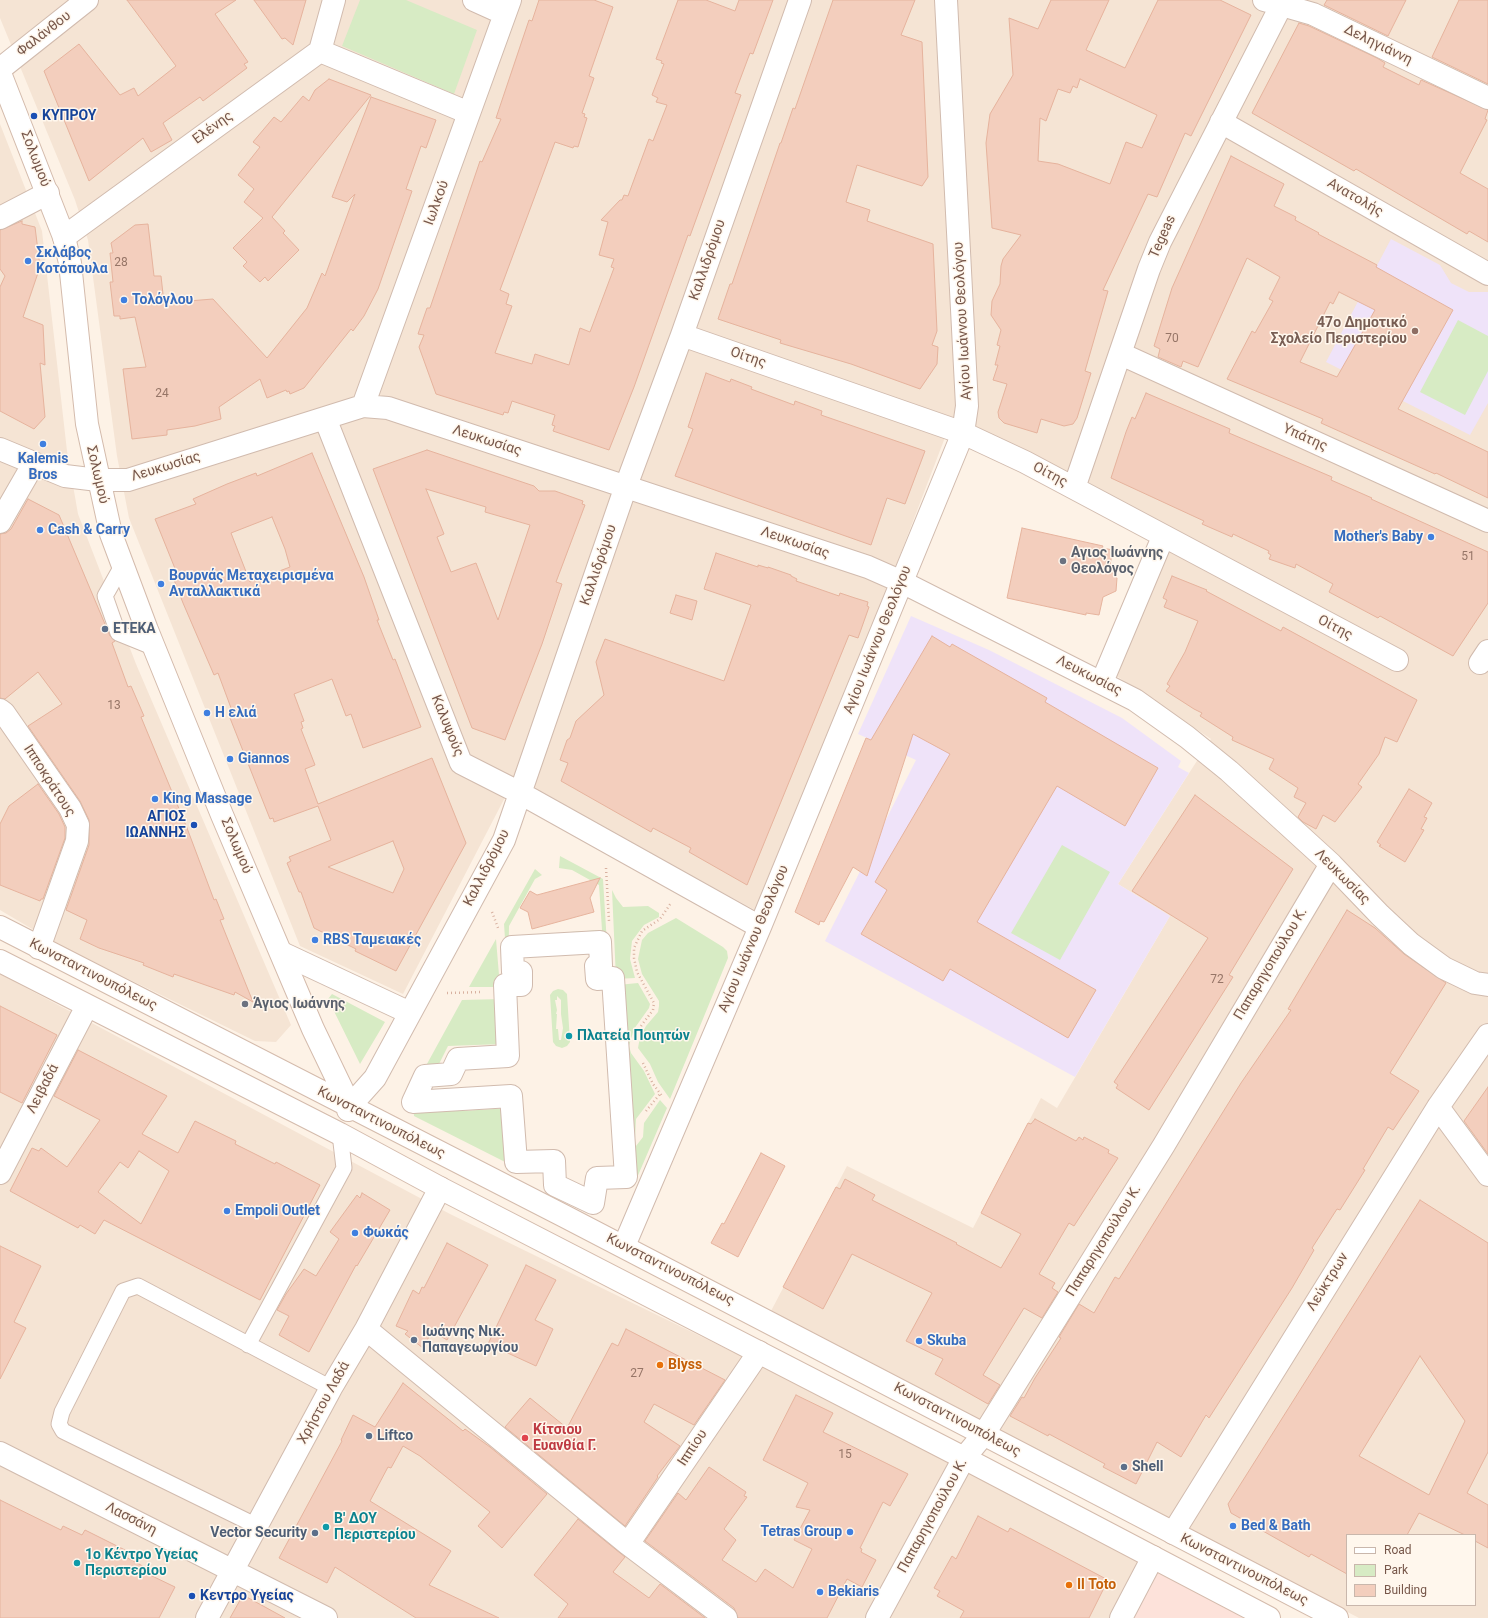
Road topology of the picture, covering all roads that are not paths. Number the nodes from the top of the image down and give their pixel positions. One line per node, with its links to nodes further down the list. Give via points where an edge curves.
1 (87, 0): 9 (street, Φαλάνθου)
2 (334, 0): 8 (street)
3 (474, 0): 7 (street)
4 (800, 0): 18 (street, Καλλιδρόμου)
5 (946, 0): 22 (street, Αγίου Ιωάννου Θεολόγου, via 967,406)
6 (1276, 2): 11 (street, Δεληγιάννη, via 1313,14); 13 (street, Tegeas)
7 (507, 7): 12 (street, Ιωλκού)
8 (320, 51): 12 (street); 16 (street, Ελένης)
9 (0, 69)
10 (0, 73): 14 (street, Σολωμού)
11 (1488, 98)
12 (469, 114): 20 (street, Ιωλκού)
13 (1221, 122): 17 (street, Ανατολής); 19 (street, Tegeas, via 1160,242)
14 (48, 193): 15 (street); 16 (street, Σολωμού)
15 (0, 218)
16 (64, 237): 25 (street, Σολωμού, via 70,263 87,424)
17 (1488, 274)
18 (682, 335): 22 (street, Οίτης); 26 (street, Καλλιδρόμου)
19 (1121, 354): 27 (street, Tegeas); 28 (street, Υπάτης)
20 (363, 406): 21 (street, Λευκωσίας); 26 (street, Λευκωσίας, via 388,408)
21 (325, 418): 25 (street, Λευκωσίας, via 128,480); 35 (street, Καλυψούς, via 461,763)
22 (963, 433): 27 (street, Οίτης); 31 (street, Αγίου Ιωάννου Θεολόγου)
23 (0, 449): 24 (street, Λευκωσίας)
24 (34, 463): 25 (street, Λευκωσίας, via 66,476); 29 (street)
25 (98, 480): 40 (street, Σολωμού, via 122,566 222,815)
26 (626, 486): 31 (street, Λευκωσίας, via 868,567); 35 (street, Καλλιδρόμου)
27 (1074, 488): 30 (street, Οίτης)
28 (1488, 521)
29 (0, 522)
30 (1163, 537): 32 (street, Οίτης); 33 (street)
31 (902, 582): 33 (street, Λευκωσίας); 38 (street, Αγίου Ιωάννου Θεολόγου)
32 (1397, 660)
33 (1102, 682): 36 (street, Λευκωσίας, via 1135,700 1187,737 1229,771)
34 (0, 710): 39 (street, Ιπποκράτους, via 70,808 78,825 77,841)
35 (520, 793): 38 (street, Καλυψούς); 44 (street, Καλλιδρόμου, via 504,840)
36 (1331, 864): 42 (street, Λευκωσίας, via 1412,944 1444,968 1475,983); 58 (street, Παπαρηγοπούλου Κ., via 1164,1145)
37 (0, 927): 39 (street, Κωνσταντινουπόλεως)
38 (760, 927): 53 (street, Αγίου Ιωάννου Θεολόγου)
39 (39, 948): 47 (street, Κωνσταντινουπόλεως)
40 (282, 953): 44 (street); 47 (street, Σολωμού, via 313,1029)
41 (0, 961): 45 (street, Κωνσταντινουπόλεως)
42 (1488, 985)
43 (505, 992): 43 (street, via 504,985 521,985 521,972 513,972 512,947 600,942 601,966 596,966 597,979 613,978 626,1177 597,1178 593,1203 555,1185 554,1161 516,1162 511,1096 413,1102 425,1076 451,1074 458,1059 508,1056)
44 (415, 1004): 47 (street, Καλλιδρόμου, via 375,1078)
45 (87, 1006): 49 (street, Κωνσταντινουπόλεως); 50 (street, Λειβαδά)
46 (1488, 1035): 48 (street, Λεύκτρων)
47 (350, 1106): 49 (street); 53 (street, Κωνσταντινουπόλεως)
48 (1438, 1108): 51 (street); 62 (street, Λεύκτρων)
49 (340, 1134): 52 (street, Κωνσταντινουπόλεως); 55 (lane, via 344,1168)
50 (0, 1173)
51 (1488, 1175)
52 (440, 1188): 54 (street, Χρήστου Λαδά); 56 (street, Κωνσταντινουπόλεως)
53 (624, 1246): 58 (street, Κωνσταντινουπόλεως)
54 (366, 1329): 57 (street, Χρήστου Λαδά); 63 (street)
55 (248, 1345): 57 (lane); 61 (lane, via 138,1286 129,1288 124,1291 76,1383 59,1424 62,1431)
56 (759, 1352): 60 (street, Κωνσταντινουπόλεως); 63 (street, Ιππίου)
57 (332, 1388): 61 (street, Χρήστου Λαδά)
58 (984, 1434): 60 (street, Παπαρηγοπούλου Κ.); 62 (street, Κωνσταντινουπόλεως)
59 (0, 1453): 65 (street, Λασσάνη)
60 (964, 1458): 64 (street, Κωνσταντινουπόλεως); 69 (street, Παπαρηγοπούλου Κ.)
61 (257, 1526): 65 (street, Χρήστου Λαδά)
62 (1173, 1533): 72 (street, Κωνσταντινουπόλεως)
63 (628, 1544): 68 (street)
64 (1153, 1557): 70 (street); 71 (street, Κωνσταντινουπόλεως)
65 (233, 1570): 66 (street, Χρήστου Λαδά); 67 (street, Λασσάνη)
66 (207, 1618)
67 (326, 1618)
68 (726, 1618)
69 (877, 1618)
70 (1121, 1618)
71 (1268, 1618)
72 (1337, 1618)

